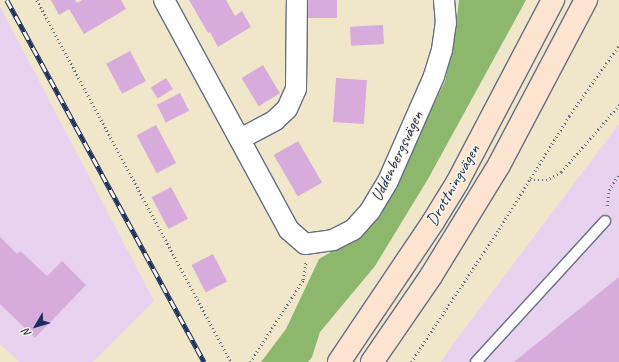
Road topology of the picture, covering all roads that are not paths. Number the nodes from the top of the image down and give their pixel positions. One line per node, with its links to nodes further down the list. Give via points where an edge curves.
1 (164, 0): 6 (street)
2 (297, 0): 6 (street, via 296,89 287,109 275,120)
3 (444, 0): 6 (street, Uddenbergsvägen, via 446,23 442,50 434,76 388,181 370,211 354,230 333,240 305,244 289,230)
4 (553, 0): 8 (main road, Drottningvägen, via 433,222)
5 (586, 0): 9 (main road, Drottningvägen, via 499,165 431,276)
6 (240, 139)
7 (605, 221): 10 (lane)
8 (339, 362)
9 (372, 362)
10 (476, 362)

